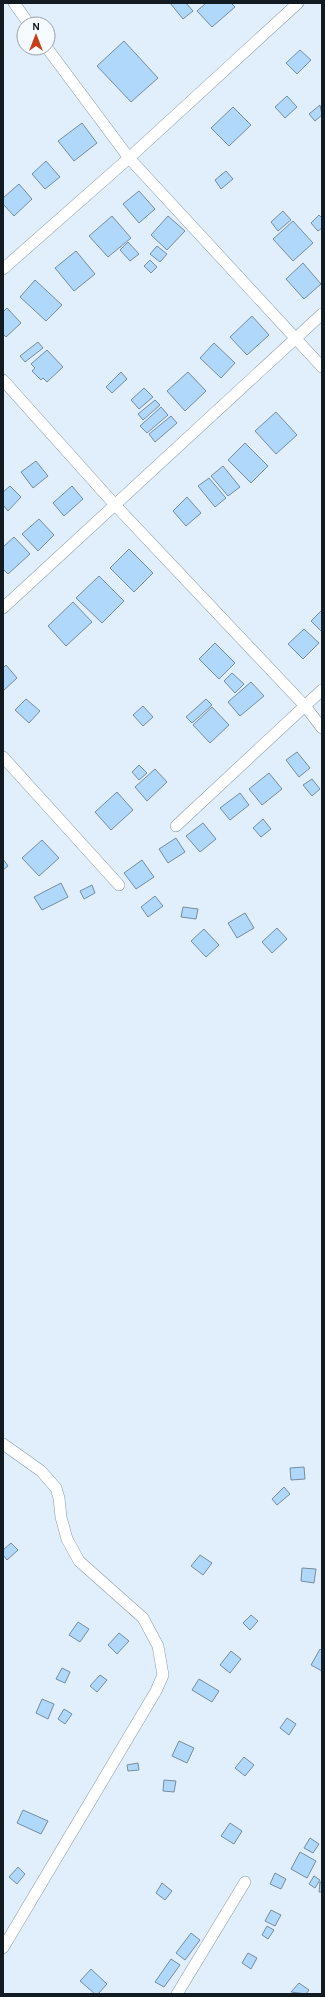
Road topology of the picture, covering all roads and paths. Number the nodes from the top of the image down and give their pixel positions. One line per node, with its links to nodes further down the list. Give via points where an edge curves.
1 (14, 3): 3 (street)
2 (298, 3): 5 (street)
3 (23, 16)
4 (53, 56): 5 (street)
5 (129, 158): 6 (street); 8 (street)
6 (3, 269)
7 (322, 314): 8 (street)
8 (296, 338): 9 (street); 11 (street)
9 (322, 367)
10 (3, 380): 11 (street)
11 (115, 505): 12 (street); 14 (street)
12 (3, 608)
13 (322, 690): 14 (street)
14 (305, 706): 15 (street); 17 (street)
15 (322, 728)
16 (3, 757): 18 (street)
17 (176, 826)
18 (119, 885)
19 (3, 1444): 21 (street, via 41,1471 56,1488 65,1531 79,1561 143,1618 158,1646 163,1675 156,1691)
20 (245, 1882): 22 (street)
21 (3, 1948)
22 (177, 1994)

